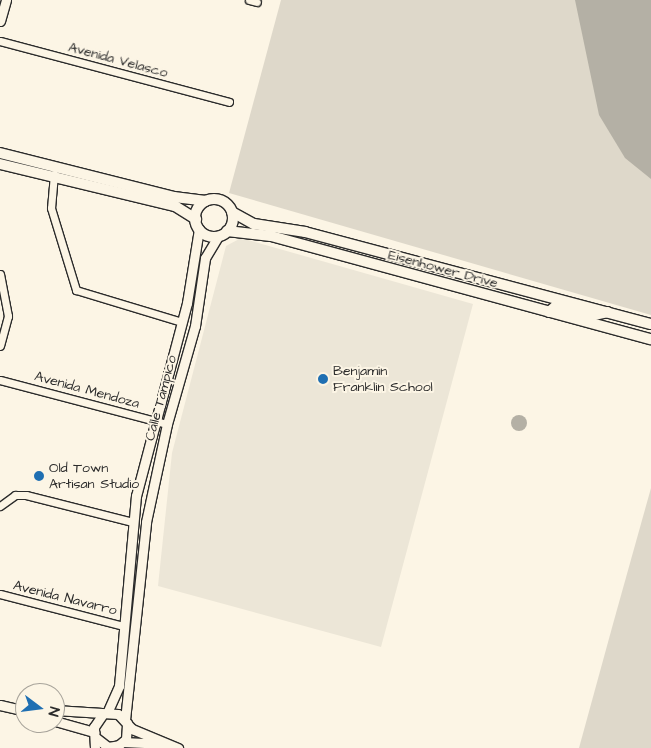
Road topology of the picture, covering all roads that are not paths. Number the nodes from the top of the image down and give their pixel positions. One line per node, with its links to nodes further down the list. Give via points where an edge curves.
1 (6, 0): 2 (street)
2 (0, 21)
3 (0, 41): 4 (street, Avenida Velasco)
4 (229, 102)
5 (0, 153): 7 (main road, Eisenhower Drive)
6 (0, 164): 7 (main road, Eisenhower Drive)
7 (55, 171): 8 (main road, Eisenhower Drive, via 180,199); 10 (main road, Eisenhower Drive, via 175,206); 17 (street, via 51,208 76,290)
8 (206, 201): 9 (main road, Eisenhower Drive, via 221,200); 10 (main road)
9 (232, 212): 11 (main road); 12 (main road, Eisenhower Drive, via 254,224)
10 (198, 224): 11 (main road, Eisenhower Drive); 17 (street, Calle Tampico)
11 (223, 234): 13 (main road, Eisenhower Drive, via 271,236); 23 (street, Calle Tampico, via 205,258 195,326)
12 (363, 248): 13 (main road); 16 (main road, Eisenhower Drive)
13 (341, 256): 15 (main road, Eisenhower Drive)
14 (0, 274): 20 (street, via 8,316)
15 (550, 312): 16 (main road, via 556,306 594,315); 19 (main road, Eisenhower Drive)
16 (609, 312): 18 (main road, Eisenhower Drive)
17 (182, 322): 22 (street, Calle Tampico)
18 (651, 324)
19 (651, 339)
20 (0, 346)
21 (0, 380): 22 (street, Avenida Mendoza)
22 (156, 422): 23 (street, Avenida Mendoza); 25 (street, Calle Tampico)
23 (167, 424): 32 (street, Calle Tampico, via 146,522)
24 (0, 506): 25 (street, via 15,495 26,495)
25 (133, 522): 27 (street, Calle Tampico)
26 (0, 594): 27 (street, Avenida Navarro)
27 (124, 626): 31 (street, Calle Tampico, via 119,686)
28 (0, 705): 29 (street)
29 (15, 709)
30 (65, 711): 31 (street)
31 (105, 714): 32 (street); 34 (street, Calle Tampico)
32 (126, 721): 35 (street); 36 (street, Calle Tampico)
33 (65, 725): 34 (street)
34 (94, 735): 36 (street, via 108,747); 37 (street, Calle Tampico)
35 (166, 744): 36 (street); 38 (street)
36 (119, 745)
37 (95, 748)
38 (178, 748)

